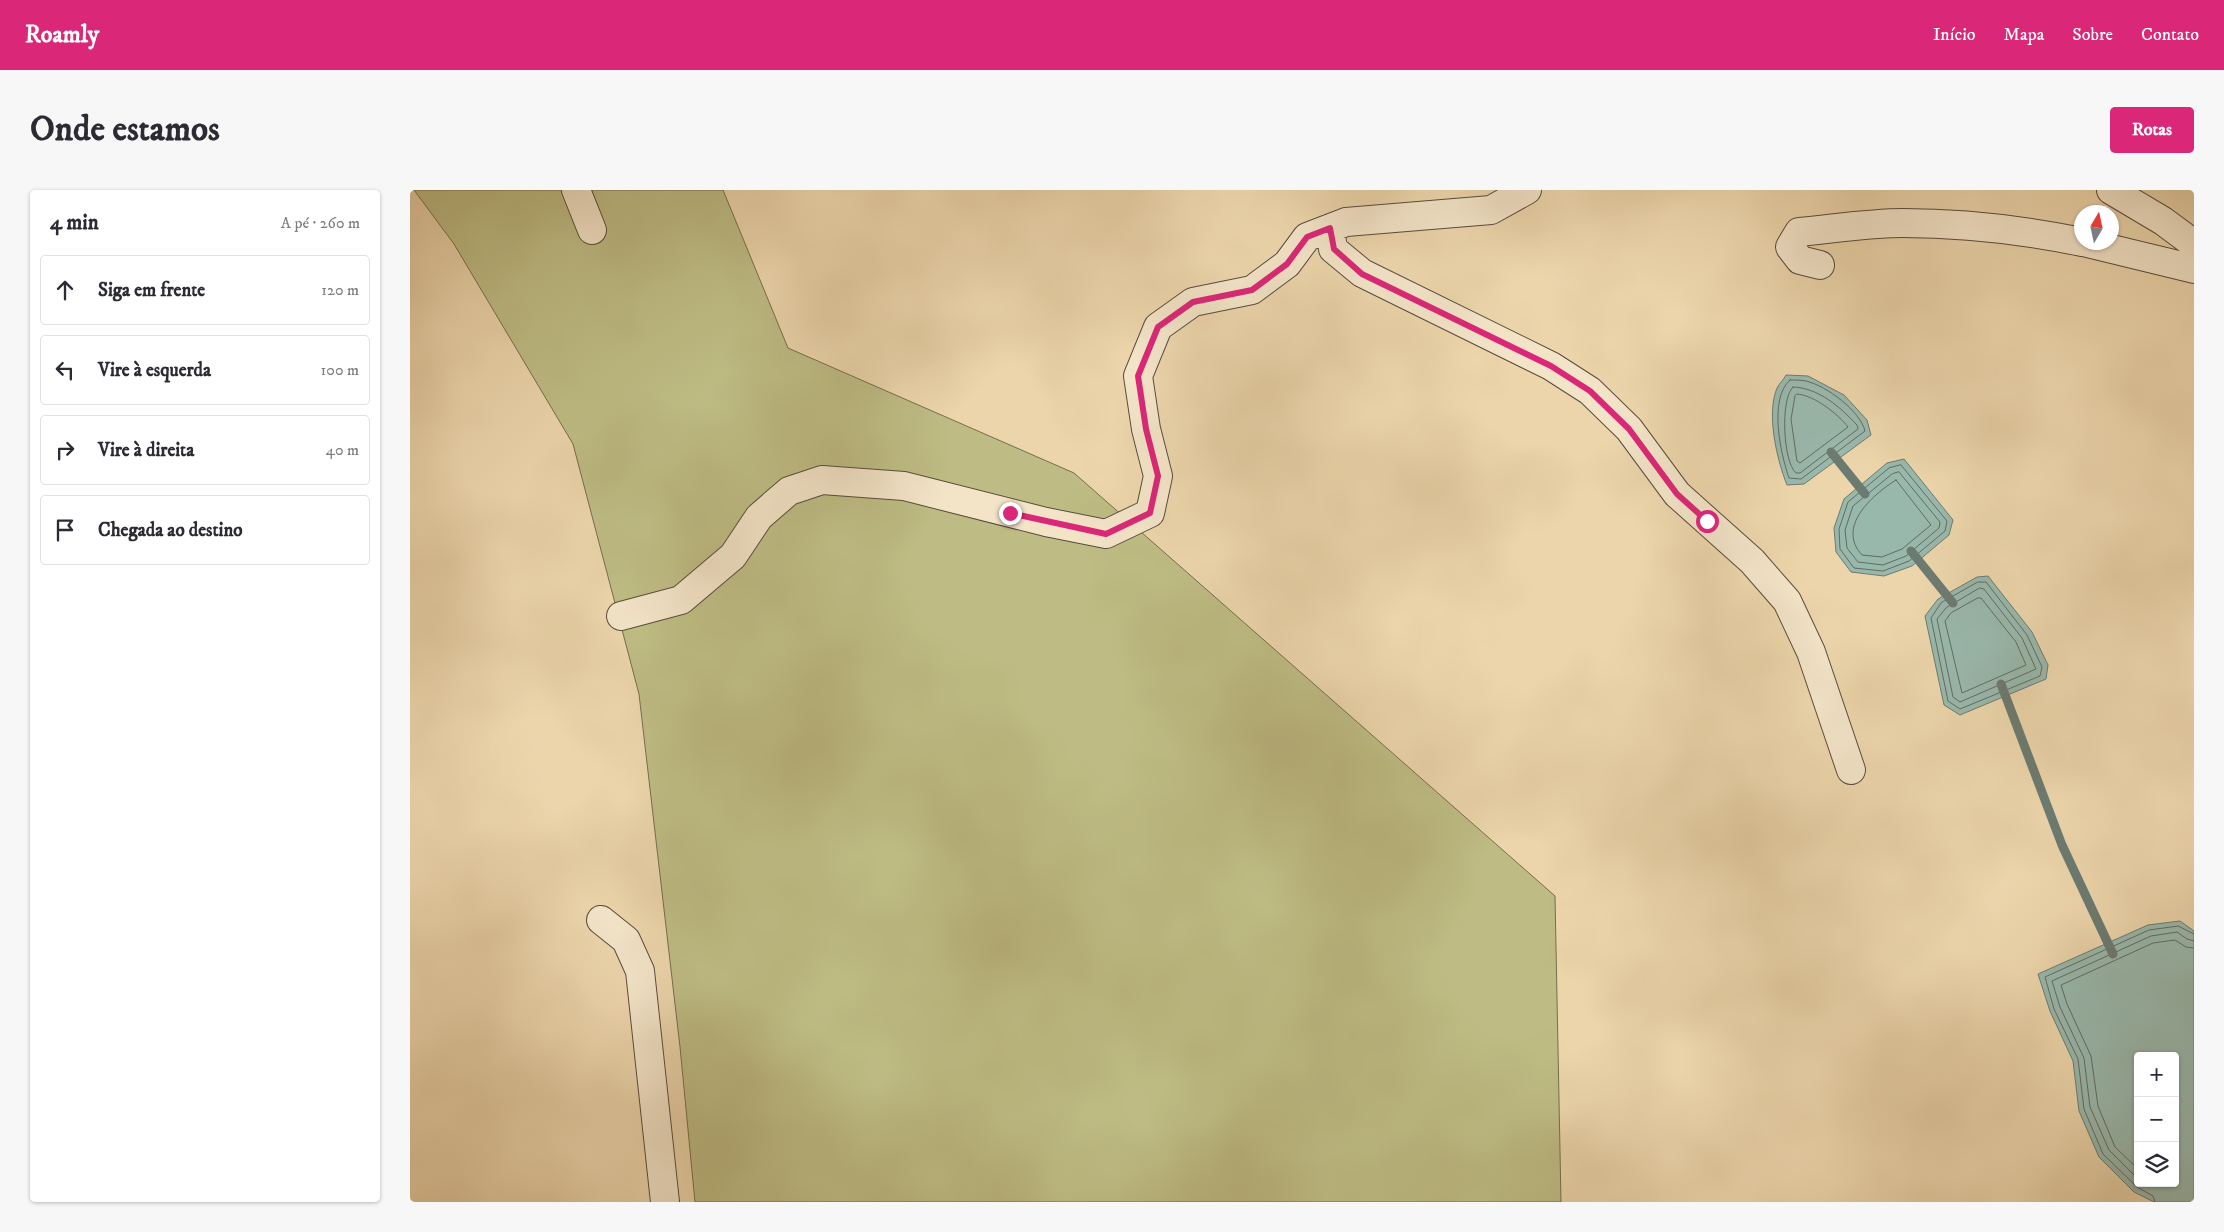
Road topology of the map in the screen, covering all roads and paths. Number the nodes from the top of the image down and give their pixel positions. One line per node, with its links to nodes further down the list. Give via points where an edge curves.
1 (576, 190): 5 (street)
2 (1527, 190): 4 (street, via 1491,210 1346,222)
3 (2112, 190): 7 (street)
4 (1330, 228): 11 (street, via 1307,237 1287,264 1252,290 1193,302 1158,327 1138,376 1146,429 1158,476 1150,513 1106,534 904,486 822,480 789,491 759,517 733,556 681,600); 12 (street, via 1334,249 1362,274 1551,366 1590,391 1629,429 1677,494 1752,560 1787,601 1811,652)
5 (592, 230)
6 (2074, 240): 9 (street, via 1978,226 1901,223 1799,232 1790,246 1800,260)
7 (2194, 244)
8 (2115, 250): 10 (street)
9 (1820, 265)
10 (2194, 269)
11 (621, 616)
12 (1851, 770)
13 (601, 920): 14 (street, via 626,940 640,971)
14 (664, 1202)

